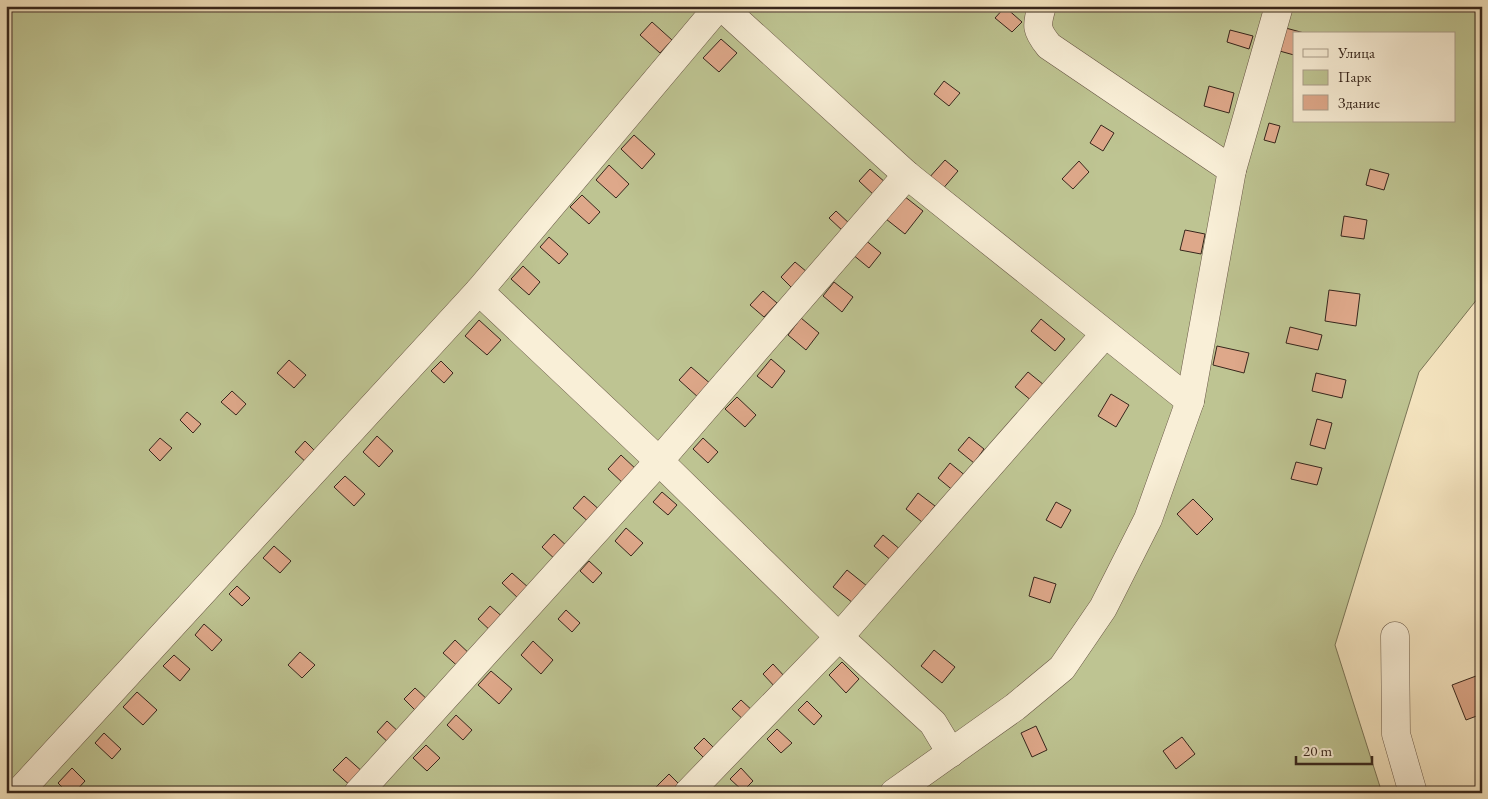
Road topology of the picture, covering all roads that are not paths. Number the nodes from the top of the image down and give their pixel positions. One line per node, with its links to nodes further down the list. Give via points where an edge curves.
1 (720, 6): 5 (street); 6 (street)
2 (1042, 6): 4 (street, via 1037,24 1048,46)
3 (1279, 6): 4 (street)
4 (1232, 170): 8 (street)
5 (907, 175): 7 (street); 9 (street)
6 (478, 291): 9 (street); 13 (street)
7 (1105, 334): 8 (street); 11 (street)
8 (1190, 401): 12 (street, via 1148,519 1103,608 1062,668)
9 (659, 460): 11 (street); 14 (street)
10 (1395, 636): 17 (street, via 1396,734)
11 (839, 637): 12 (street, via 933,723); 15 (street)
12 (951, 753): 16 (street)
13 (20, 792)
14 (358, 793)
15 (688, 793)
16 (894, 793)
17 (1413, 793)

